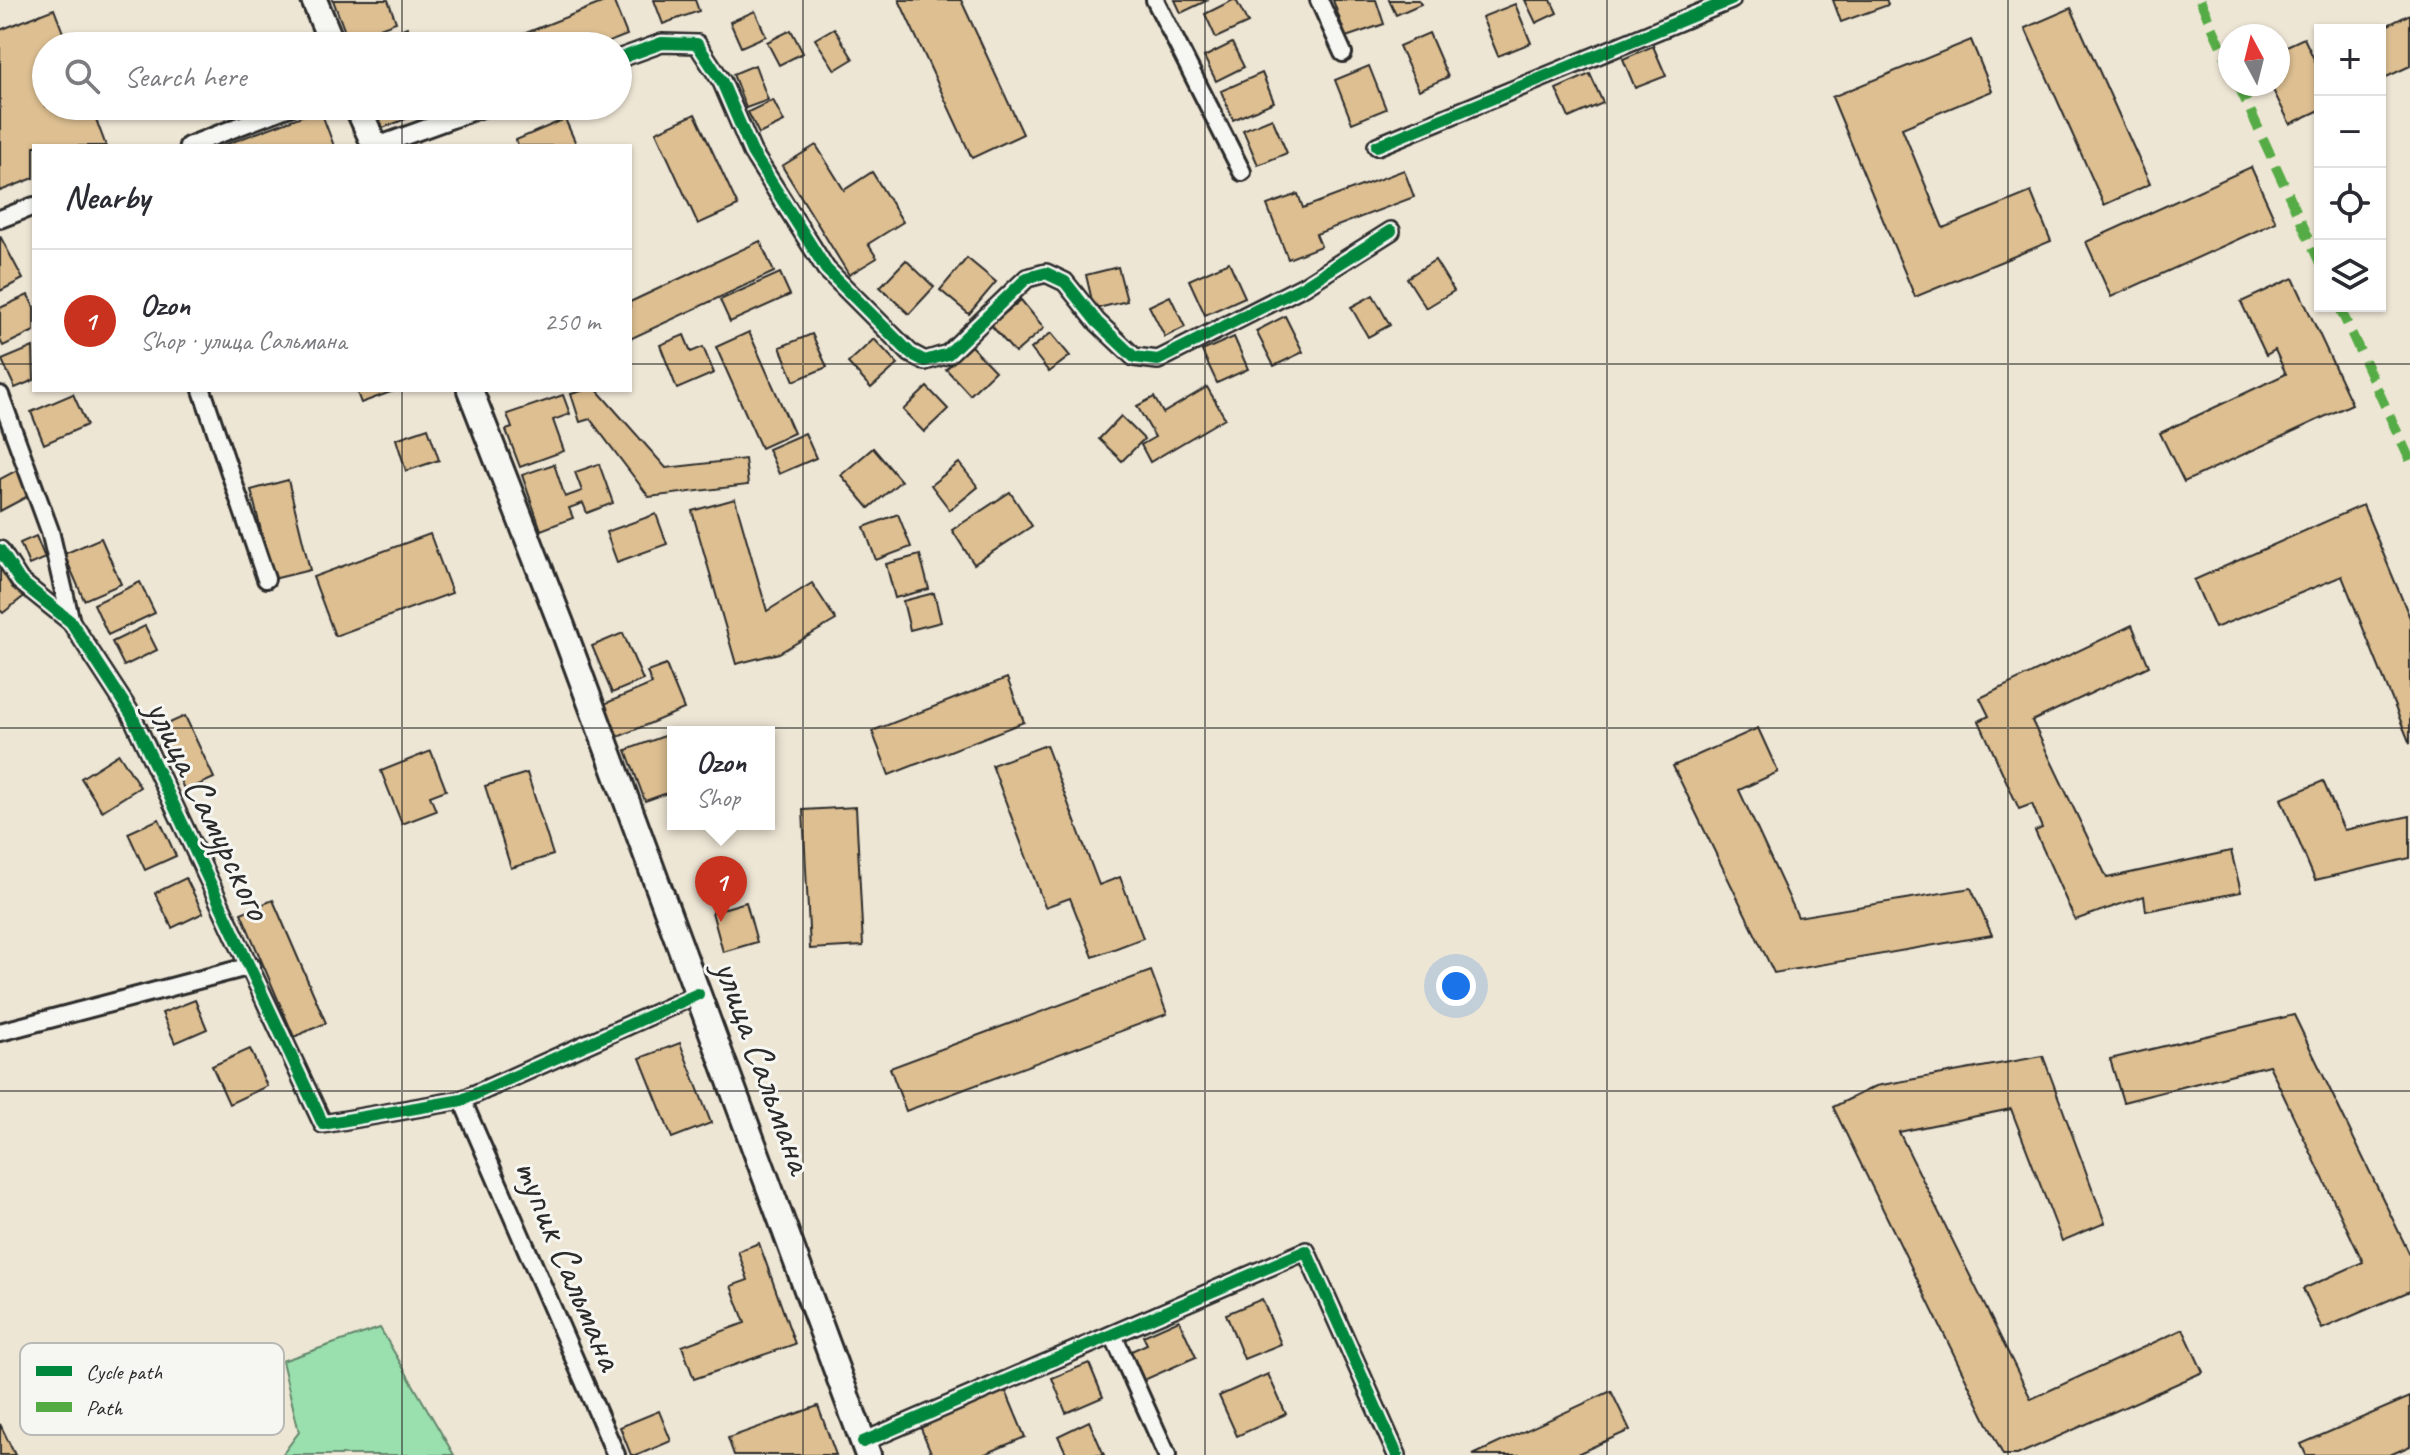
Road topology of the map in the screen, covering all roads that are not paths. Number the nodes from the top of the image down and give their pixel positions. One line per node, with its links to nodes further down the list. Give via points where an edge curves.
1 (314, 0): 5 (main road)
2 (1155, 0): 15 (street)
3 (1319, 0): 6 (street)
4 (1731, 0): 14 (street)
5 (327, 32)
6 (1343, 53)
7 (632, 54): 18 (street, via 662,43 697,44 722,82 752,152 826,269 910,353 925,361 948,354 1027,278 1046,273 1065,282 1134,357 1158,360 1304,286)
8 (256, 120): 11 (street)
9 (364, 120): 12 (main road)
10 (449, 120): 13 (street)
11 (193, 144)
12 (375, 144)
13 (382, 144)
14 (1377, 146)
15 (1242, 172)
16 (32, 207): 17 (street)
17 (0, 219)
18 (1391, 231)
19 (203, 392): 23 (street)
20 (471, 392): 26 (main road, улица Сальмана)
21 (0, 395): 24 (street, улица Самурского, via 50,531)
22 (0, 550): 24 (street, улица Самурского, via 20,581)
23 (266, 579)
24 (71, 622): 25 (street, улица Самурского, via 131,714)
25 (251, 966): 27 (street); 28 (street, улица Самурского, via 323,1124)
26 (698, 994): 28 (street); 30 (main road, улица Сальмана)
27 (0, 1032)
28 (462, 1100): 31 (street, тупик Сальмана)
29 (1113, 1335): 30 (street); 32 (street); 33 (street, via 1306,1251)
30 (866, 1449)
31 (616, 1455)
32 (1167, 1455)
33 (1397, 1455)

